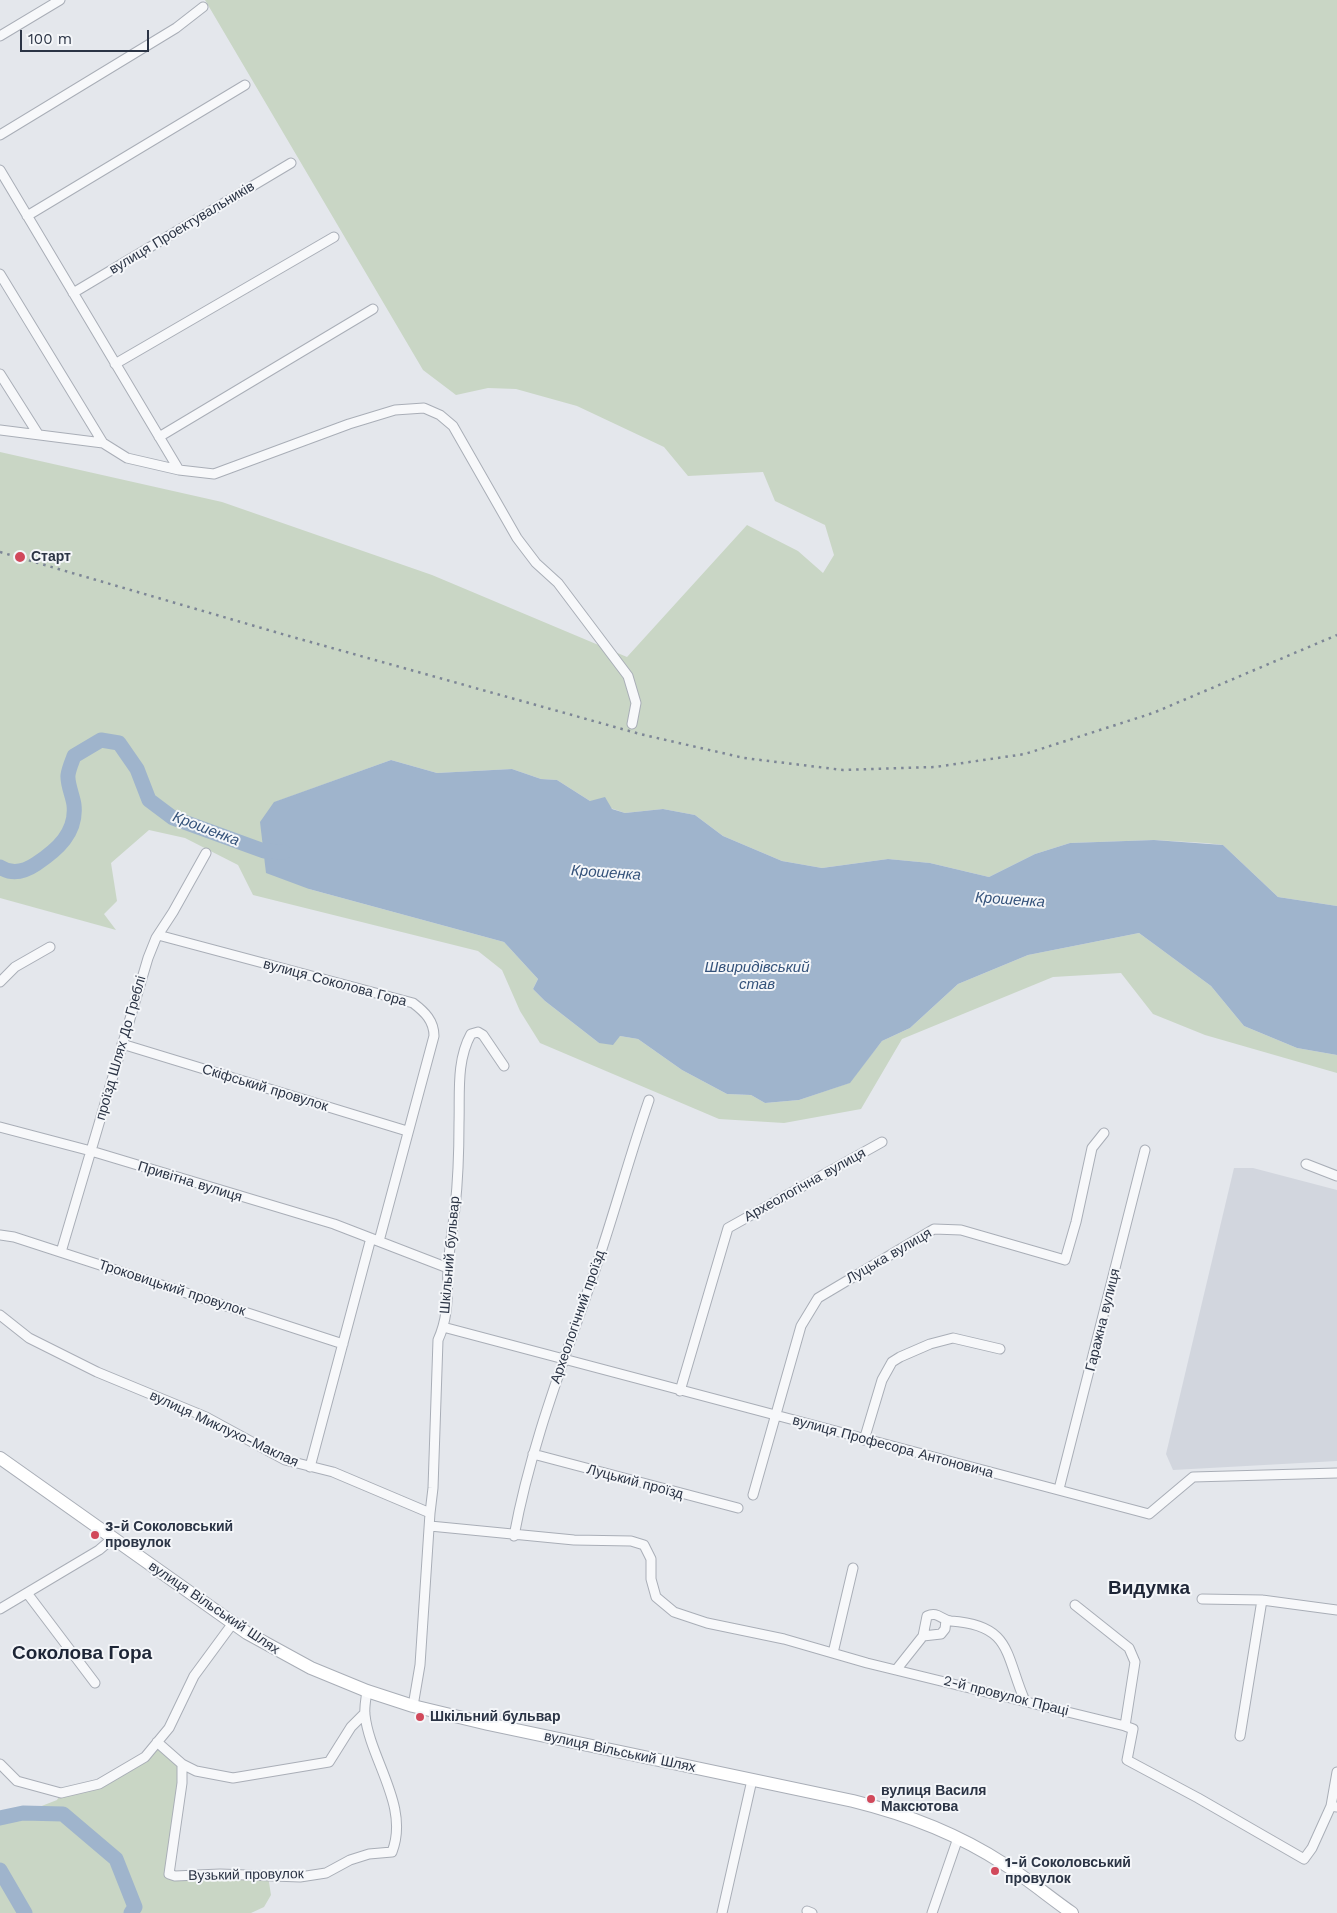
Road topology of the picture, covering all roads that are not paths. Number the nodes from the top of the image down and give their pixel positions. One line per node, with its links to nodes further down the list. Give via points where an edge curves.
1 (60, 0): 3 (street)
2 (203, 7): 5 (street, via 176,28)
3 (0, 36)
4 (245, 85): 8 (street)
5 (0, 135)
6 (291, 163): 11 (street, вулиця Проектувальників)
7 (0, 170): 8 (street)
8 (28, 216): 11 (street)
9 (334, 237): 13 (street)
10 (0, 274): 18 (street)
11 (73, 293): 13 (street)
12 (373, 309): 17 (street)
13 (115, 364): 17 (street)
14 (0, 374): 16 (street)
15 (0, 430): 16 (street)
16 (38, 434): 18 (street)
17 (159, 438): 19 (street)
18 (104, 443): 19 (street, via 127,458)
19 (179, 470): 20 (street, via 214,474 395,410 424,408 440,415 453,426 517,538 536,563 558,583 628,676 636,702)
20 (632, 724)
21 (206, 853): 22 (street, проїзд Шлях До Греблі)
22 (158, 934): 25 (street, проїзд Шлях До Греблі); 29 (street, вулиця Соколова Гора, via 413,1003 421,1009 434,1026 434,1036)
23 (50, 947): 24 (street, via 15,967)
24 (0, 982)
25 (122, 1044): 29 (street, Скіфський провулок); 33 (street, проїзд Шлях До Греблі)
26 (504, 1066): 39 (street, Шкільний бульвар, via 483,1036 478,1032 472,1034 467,1041 459,1081 455,1207)
27 (649, 1100): 44 (street, Археологічний проїзд)
28 (0, 1127): 33 (street, Привітна вулиця)
29 (407, 1131): 37 (street, вулиця Соколова Гора)
30 (1104, 1133): 46 (street, Луцька вулиця, via 1090,1154 1065,1260 962,1230 934,1229 818,1298 801,1326)
31 (882, 1142): 45 (street, Археологічна вулиця, via 728,1228)
32 (1145, 1150): 52 (street, Гаражна вулиця)
33 (91, 1151): 37 (street, Привітна вулиця); 38 (street, проїзд Шлях До Греблі)
34 (1306, 1164): 35 (street)
35 (1337, 1176)
36 (0, 1235): 38 (street, Троковицький провулок)
37 (375, 1239): 39 (street); 42 (street, вулиця Соколова Гора)
38 (61, 1252): 42 (street, Троковицький провулок)
39 (448, 1268): 41 (street, Шкільний бульвар, via 449,1301)
40 (0, 1315): 50 (street, вулиця Миклухо-Маклая, via 30,1338 96,1372 206,1417 285,1460)
41 (443, 1328): 44 (street, вулиця Професора Антоновича); 55 (street, Шкільний бульвар, via 438,1340)
42 (343, 1344): 50 (street, вулиця Соколова Гора)
43 (1000, 1349): 47 (street, via 953,1338 906,1352 892,1362 882,1380)
44 (564, 1359): 45 (street, вулиця Професора Антоновича); 48 (street, Археологічний проїзд)
45 (680, 1391): 46 (street, вулиця Професора Антоновича)
46 (775, 1416): 47 (street, вулиця Професора Антоновича); 53 (street, Луцька вулиця)
47 (864, 1440): 52 (street, вулиця Професора Антоновича)
48 (533, 1454): 54 (street, Луцький проїзд); 57 (street, Археологічний проїзд)
49 (0, 1458): 58 (street, вулиця Вільський Шлях)
50 (310, 1467): 55 (street, вулиця Миклухо-Маклая, via 333,1472)
51 (1337, 1473): 52 (street, вулиця Професора Антоновича, via 1193,1477 1149,1514)
52 (1058, 1490)
53 (753, 1495)
54 (738, 1508)
55 (430, 1513): 56 (street, Шкільний бульвар)
56 (430, 1526): 57 (street); 74 (street, Шкільний бульвар, via 420,1666)
57 (514, 1536): 69 (street, 2-й провулок Праці, via 631,1541 644,1545 651,1559 651,1580 656,1597 674,1612)
58 (113, 1538): 60 (street, via 99,1550); 67 (street, вулиця Вільський Шлях)
59 (853, 1568): 69 (street)
60 (27, 1593): 64 (street); 71 (street)
61 (1202, 1600): 62 (street)
62 (1262, 1600): 65 (street); 77 (street)
63 (1075, 1605): 76 (street, via 1132,1653 1135,1662)
64 (0, 1609)
65 (1337, 1610)
66 (946, 1620): 68 (street, via 941,1634); 68 (street, via 940,1614 926,1616); 73 (street, via 978,1625 1000,1637)
67 (232, 1623): 72 (street, вулиця Вільський Шлях, via 285,1655); 78 (street, via 194,1676 169,1728)
68 (923, 1636): 70 (street)
69 (833, 1653): 70 (street, 2-й провулок Праці)
70 (896, 1670): 73 (street, 2-й провулок Праці)
71 (95, 1683)
72 (367, 1692): 74 (street, вулиця Вільський Шлях); 75 (street, Вузький провулок)
73 (1025, 1702): 76 (street, 2-й провулок Праці)
74 (412, 1706): 82 (street, вулиця Вільський Шлях)
75 (365, 1713): 80 (street, via 351,1727 329,1762 233,1778 196,1771); 80 (street, Вузький провулок, via 371,1741 392,1794 397,1840 392,1852 369,1854 326,1873 300,1877 169,1874)
76 (1125, 1726): 83 (street, via 1133,1729 1127,1760 1304,1859)
77 (1240, 1736)
78 (157, 1742): 79 (street, via 144,1757 99,1784 60,1793 17,1781); 80 (street)
79 (0, 1764)
80 (182, 1764)
81 (1337, 1772): 83 (street)
82 (752, 1780): 84 (street, вулиця Вільський Шлях, via 886,1810); 85 (street)
83 (1334, 1806)
84 (958, 1838): 86 (street); 87 (street, вулиця Вільський Шлях, via 1004,1864)
85 (722, 1913)
86 (932, 1913)
87 (1072, 1913)

